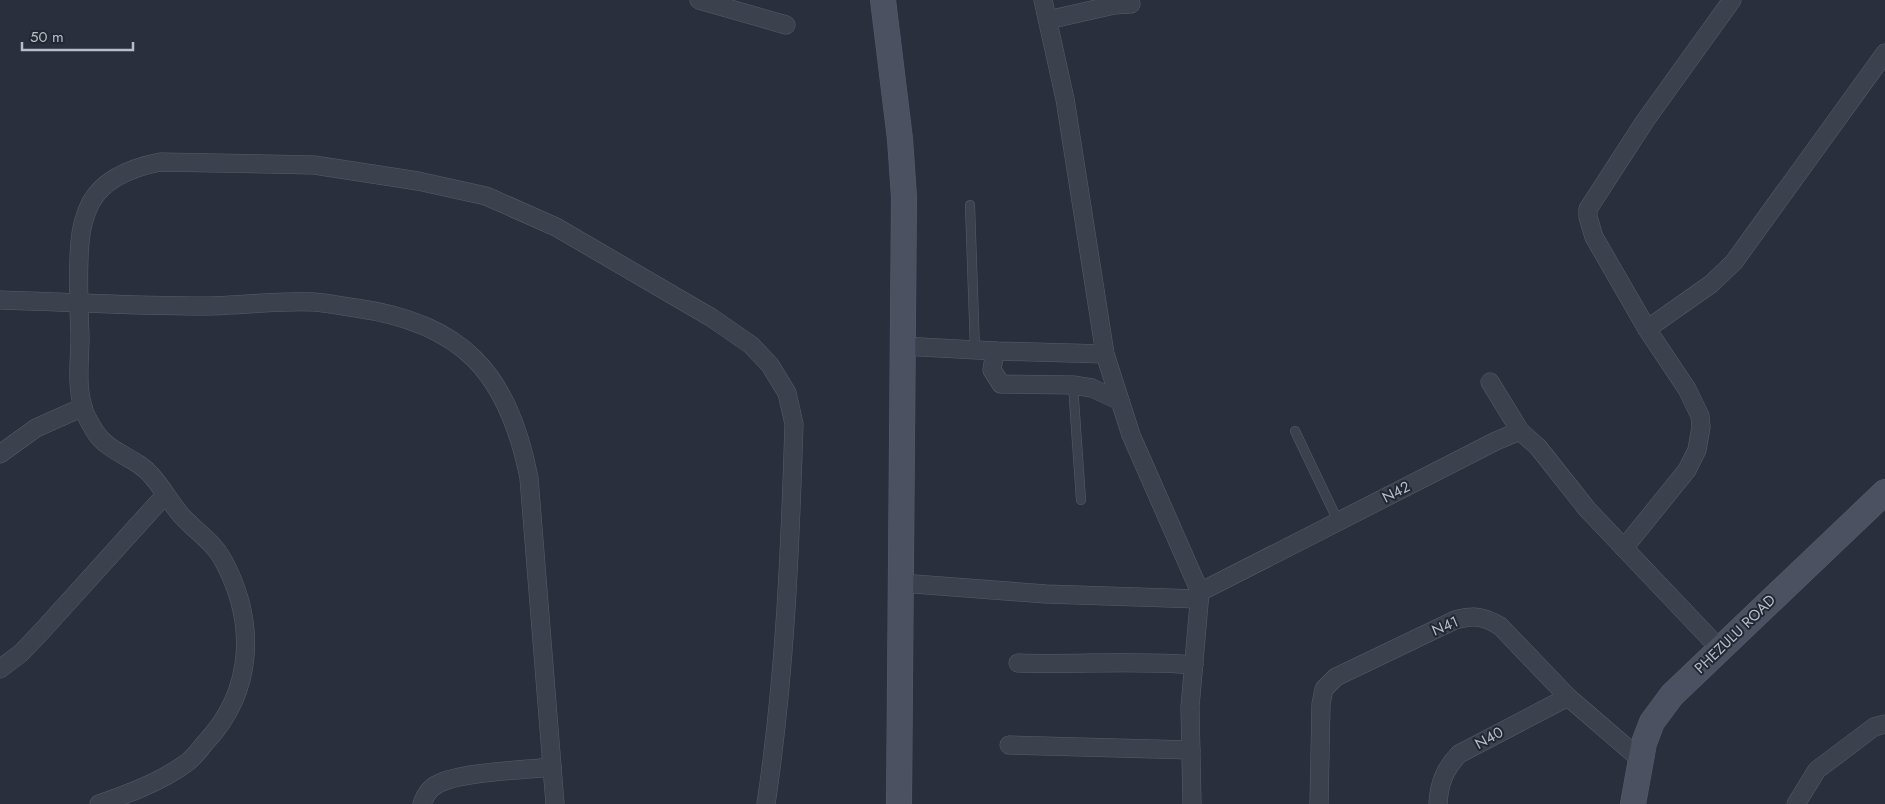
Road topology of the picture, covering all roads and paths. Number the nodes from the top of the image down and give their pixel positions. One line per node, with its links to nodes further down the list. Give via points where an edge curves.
1 (700, 0): 7 (street)
2 (883, 0): 13 (street, via 904,197)
3 (1043, 0): 6 (street)
4 (1732, 0): 12 (street, via 1645,121 1588,209 1594,237)
5 (1130, 4): 6 (street)
6 (1048, 20): 16 (street, via 1065,99)
7 (786, 25)
8 (1885, 53): 12 (street, via 1734,262 1712,284)
9 (970, 205): 14 (lane)
10 (0, 300): 11 (street)
11 (79, 302): 20 (street, via 79,369); 40 (street, via 205,306 314,302 387,312 420,322 452,339 475,360 494,383 510,412 529,478); 44 (street, via 83,225 92,200 116,177 137,167 160,162 314,165 418,181 486,196 556,227 712,318 751,345 770,365 787,393 794,424 784,647)
12 (1647, 329): 28 (street, via 1687,389 1700,416 1701,427 1697,450 1687,470)
13 (902, 346): 14 (street); 29 (street)
14 (976, 350): 15 (street)
15 (995, 351): 16 (street); 18 (street, via 992,370 1001,384)
16 (1105, 354): 19 (street)
17 (1490, 382): 22 (street)
18 (1073, 385): 19 (street, via 1092,388); 26 (lane)
19 (1120, 401): 30 (street, via 1131,435)
20 (83, 407): 23 (street, via 36,428); 25 (street, via 97,435 143,466)
21 (1295, 431): 27 (lane)
22 (1520, 431): 27 (street, N42); 28 (street, via 1538,447 1587,509)
23 (0, 454)
24 (1885, 492): 31 (street, PHEZULU ROAD)
25 (165, 495): 34 (street, via 42,631); 41 (street, via 215,549 242,603 245,656 241,684 217,731 187,763 161,778)
26 (1081, 500)
27 (1338, 521): 30 (street, N42)
28 (1624, 548): 31 (street)
29 (901, 583): 30 (street, via 1046,594); 45 (street)
30 (1199, 595): 33 (street)
31 (1719, 648): 39 (street, PHEZULU ROAD, via 1672,696 1652,722)
32 (1018, 663): 33 (street)
33 (1194, 665): 38 (street, via 1190,707)
34 (0, 669)
35 (1568, 697): 39 (street, N41); 47 (street, N41, via 1500,626 1473,615 1455,620 1336,677 1324,689); 48 (street, N40, via 1459,754 1447,768 1440,785)
36 (1885, 724): 50 (street, via 1874,727 1817,770)
37 (1009, 745): 38 (street)
38 (1191, 750): 46 (street)
39 (1640, 759): 49 (street, PHEZULU ROAD)
40 (552, 767): 42 (street, via 440,782 426,794); 43 (street)
41 (99, 804)
42 (422, 804)
43 (556, 804)
44 (766, 804)
45 (899, 804)
46 (1192, 804)
47 (1319, 804)
48 (1438, 804)
49 (1632, 804)
50 (1796, 804)

